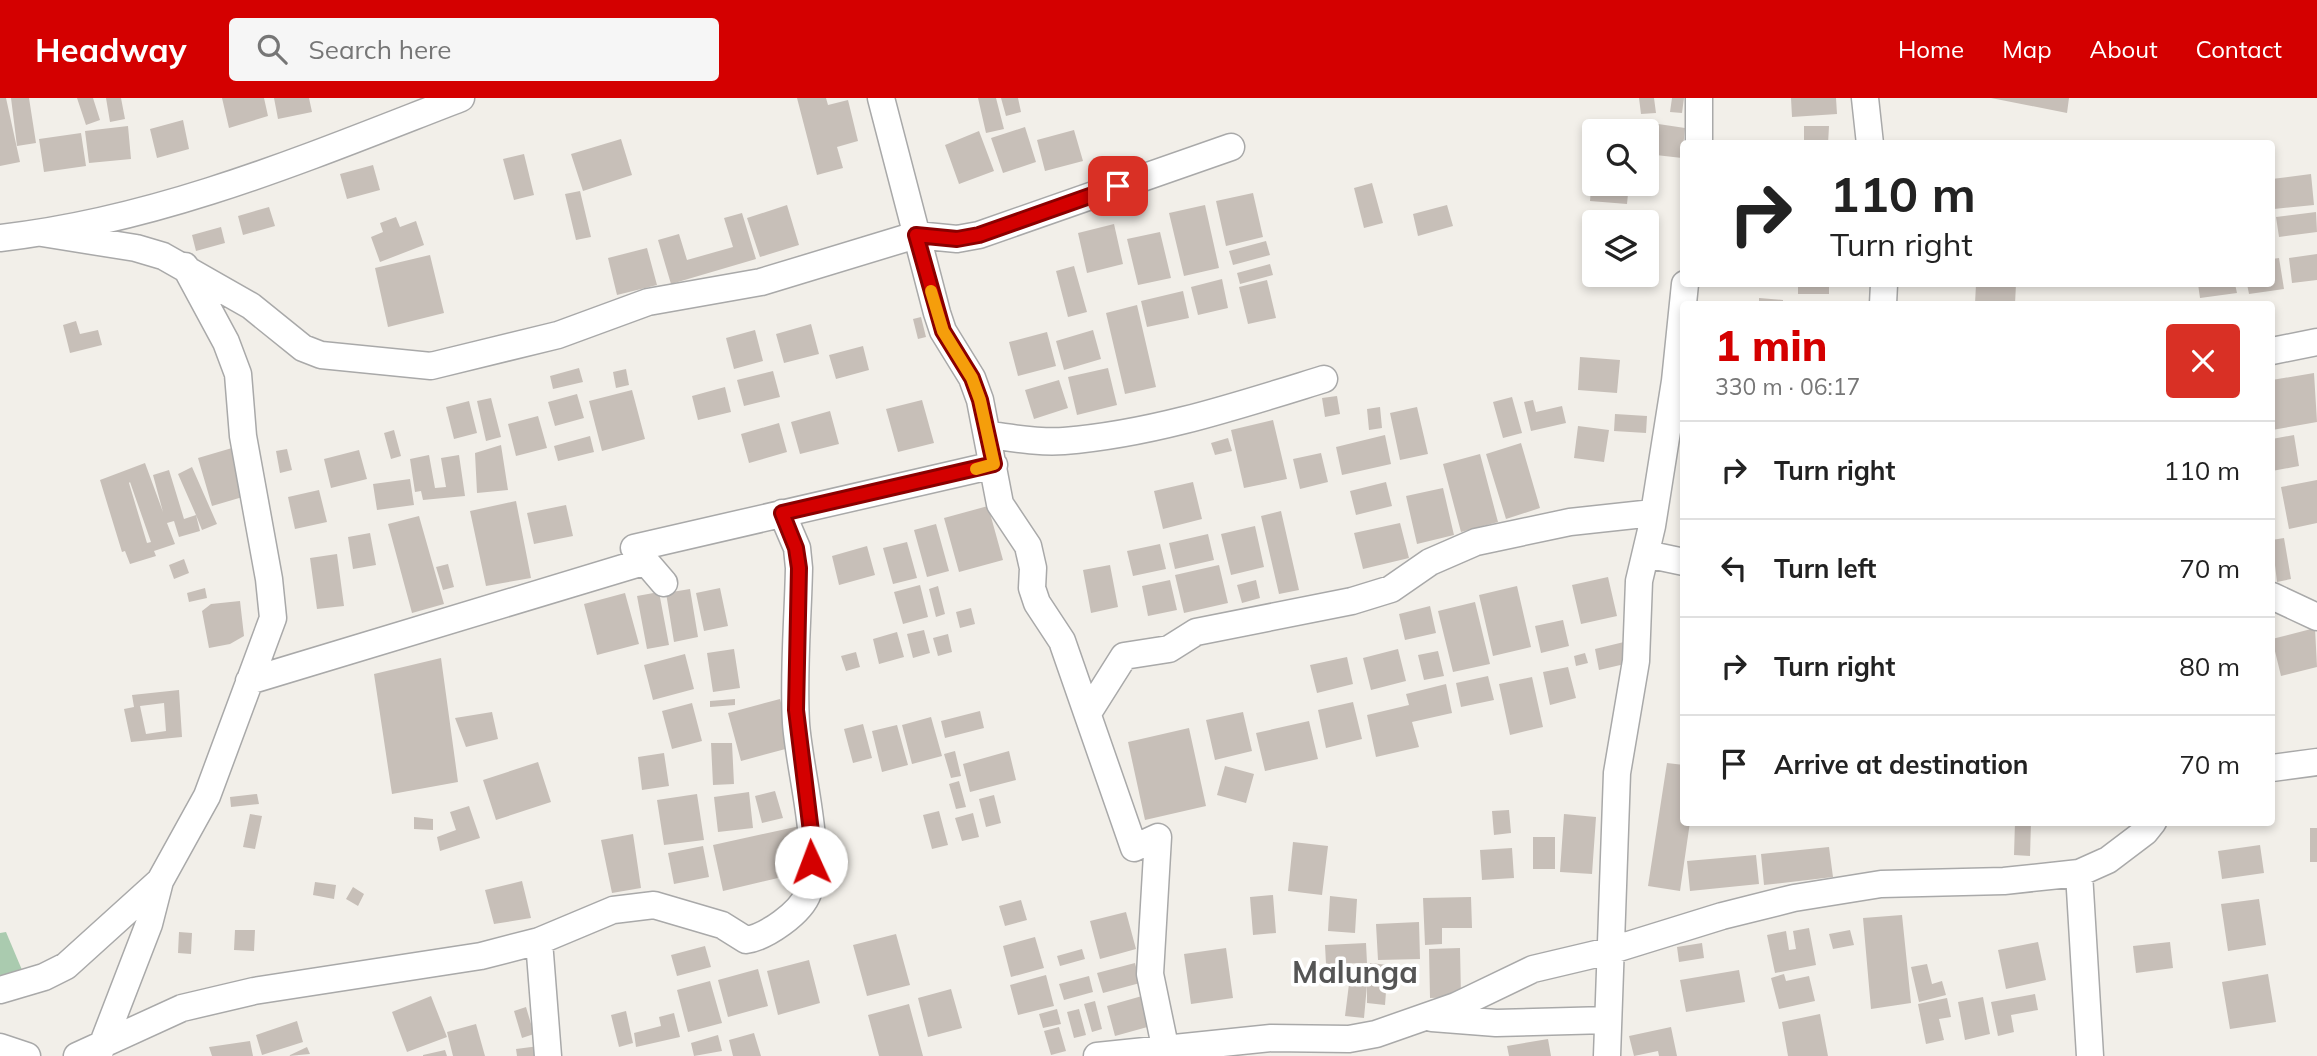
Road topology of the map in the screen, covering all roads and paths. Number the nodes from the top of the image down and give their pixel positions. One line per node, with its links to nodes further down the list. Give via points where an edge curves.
1 (461, 98): 8 (street, via 299,162 137,212)
2 (881, 98): 9 (street)
3 (1699, 98): 5 (street)
4 (1865, 98): 6 (street)
5 (1699, 140)
6 (1870, 140)
7 (1231, 147): 9 (street, via 979,235 957,239)
8 (42, 233): 10 (street); 11 (street, via 136,247)
9 (916, 235): 11 (street, via 761,282 648,302 558,334 430,366 342,359 303,348 251,306); 16 (street, via 943,331 972,378)
10 (0, 238)
11 (185, 266): 27 (street, via 238,374 243,436 272,618)
12 (2317, 342): 13 (street)
13 (2275, 350)
14 (1680, 354): 17 (street)
15 (1324, 379): 16 (street, via 1193,419 1093,437 1063,441)
16 (989, 435): 18 (street)
17 (1674, 439): 20 (street)
18 (994, 464): 19 (street); 28 (street, via 1000,504 1032,556 1031,584 1037,603 1062,641)
19 (782, 513): 23 (street, via 634,548); 34 (street, via 799,568 795,693 813,848 808,893 773,929 752,939 741,939 722,925 654,905 613,910)
20 (1653, 513): 21 (street); 28 (street, via 1570,522 1476,542 1430,562 1391,589 1196,632 1169,649 1124,656)
21 (1646, 554): 22 (street); 35 (street, via 1639,581 1636,661 1617,773)
22 (1680, 561)
23 (643, 562): 24 (street); 27 (street)
24 (664, 583)
25 (2275, 597): 26 (street)
26 (2317, 617)
27 (249, 681): 33 (street, via 207,796)
28 (1088, 713): 41 (street, via 1134,848 1158,837 1150,974)
29 (2317, 762): 30 (street)
30 (2275, 768)
31 (2150, 826): 32 (street, via 2108,860)
32 (2079, 873): 35 (street, via 1844,890 1722,916); 47 (street)
33 (160, 881): 36 (street, via 66,966); 40 (street, via 149,924)
34 (539, 941): 40 (street, via 481,956 254,991 182,1008); 44 (street)
35 (1609, 951): 37 (street, via 1534,969); 38 (street)
36 (0, 990)
37 (1423, 1017): 38 (street, via 1496,1023); 41 (street, via 1349,1039 1271,1038)
38 (1608, 1020): 46 (street)
39 (0, 1047): 42 (street)
40 (100, 1051): 43 (street)
41 (1165, 1052): 45 (street)
42 (27, 1056)
43 (77, 1056)
44 (548, 1056)
45 (1097, 1056)
46 (1607, 1056)
47 (2090, 1056)

